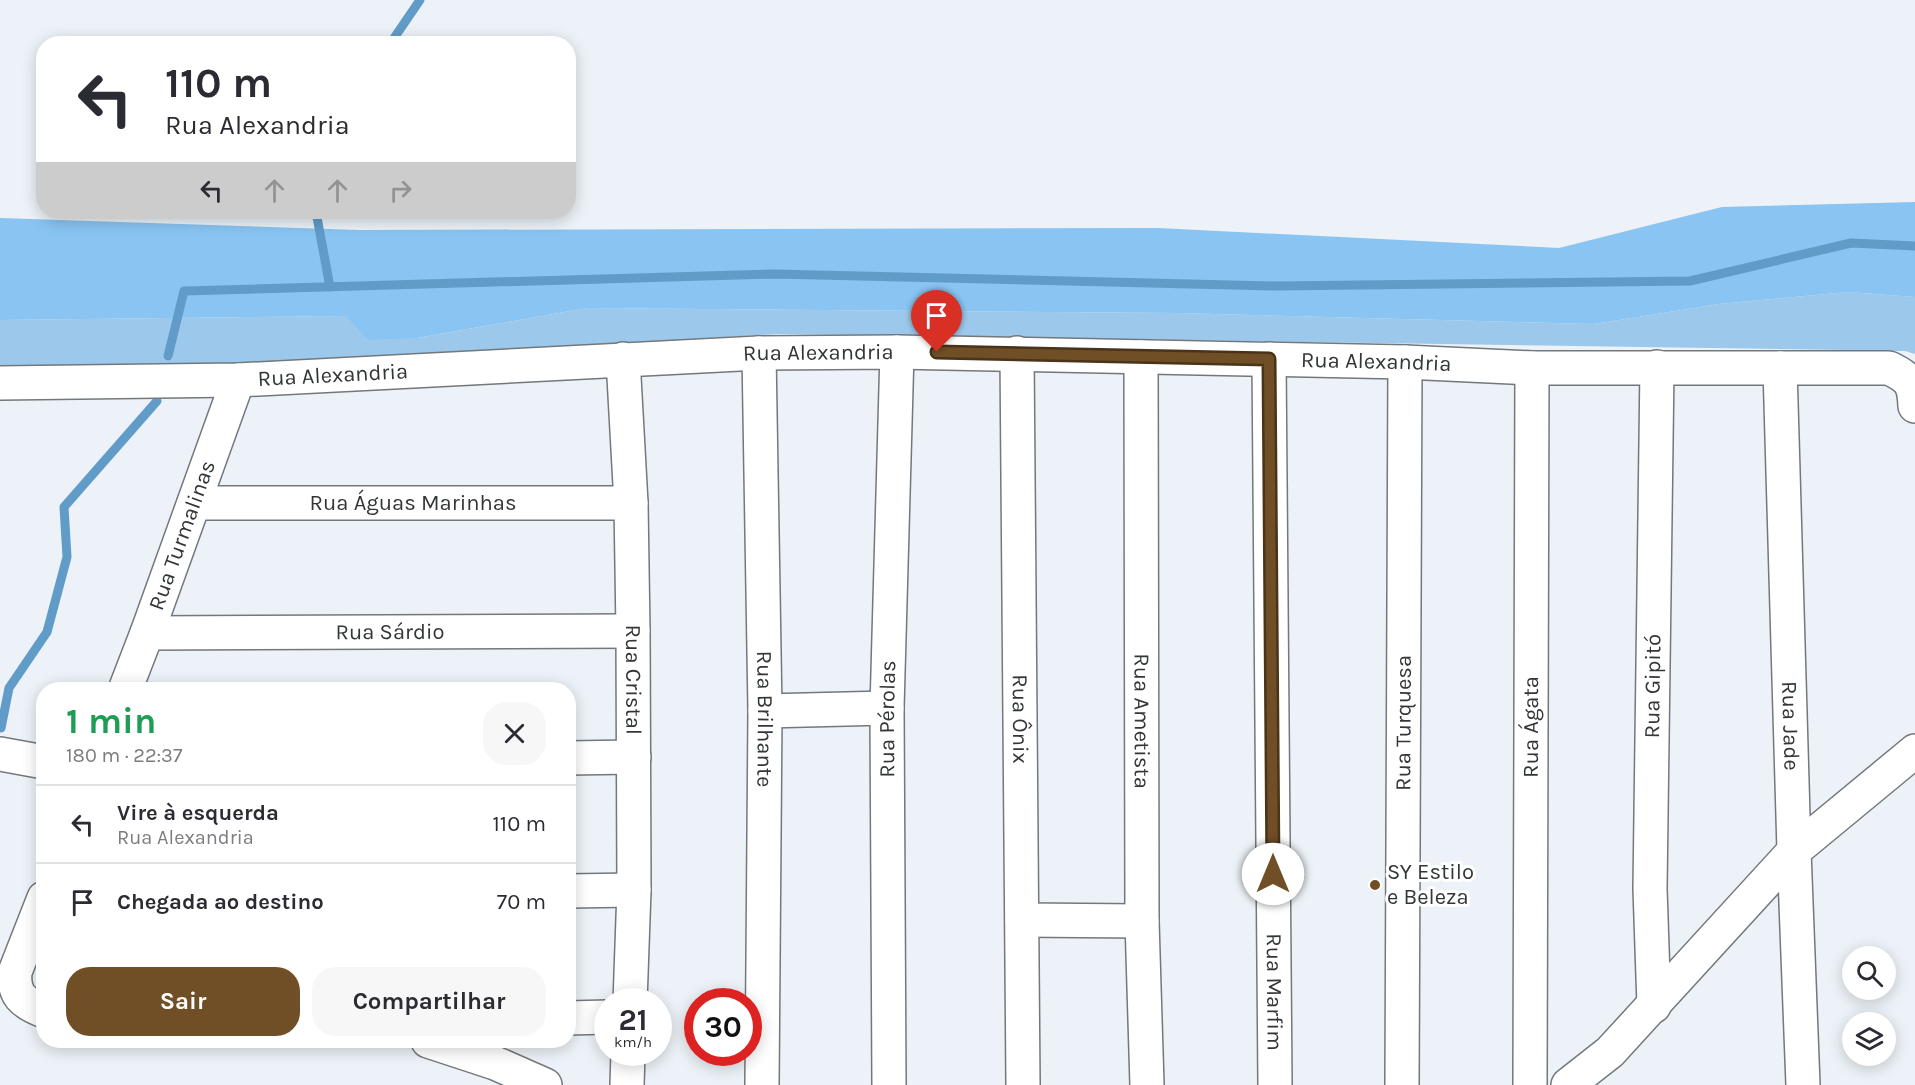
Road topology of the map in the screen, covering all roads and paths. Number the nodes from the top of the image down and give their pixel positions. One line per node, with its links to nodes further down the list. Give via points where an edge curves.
1 (897, 352): 2 (street, Rua Alexandria); 3 (street, Rua Alexandria); 20 (street, Rua Pérolas)
2 (759, 353): 5 (street, Rua Alexandria); 21 (street, Rua Brilhante)
3 (1017, 353): 4 (street, Rua Alexandria); 31 (street, Rua Ônix)
4 (1141, 357): 6 (street, Rua Alexandria); 32 (street, Rua Ametista)
5 (623, 359): 11 (street, Rua Alexandria); 15 (street, Rua Cristal)
6 (1269, 359): 7 (street, Rua Alexandria); 46 (street, Rua Marfim)
7 (1405, 362): 9 (street, Rua Alexandria); 47 (street, Rua Turquesa)
8 (1657, 367): 9 (street, Rua Alexandria); 10 (street, Rua Alexandria); 34 (street, Rua Gipitó, via 1650,889)
9 (1532, 368): 48 (street, Rua Ágata)
10 (1780, 368): 13 (street, Rua Alexandria, via 1889,368 1910,381); 27 (street, Rua Jade)
11 (238, 380): 12 (street, Rua Alexandria); 16 (street, Rua Turmalinas)
12 (0, 383)
13 (1914, 392): 14 (street)
14 (1915, 406)
15 (631, 502): 16 (street, Rua Águas Marinhas); 17 (street, Rua Cristal)
16 (194, 503): 18 (street, Rua Turmalinas)
17 (633, 631): 18 (street, Rua Sárdio); 24 (street, Rua Cristal)
18 (147, 633): 19 (street, Rua Turmalinas)
19 (128, 682)
20 (887, 708): 21 (street); 43 (street, Rua Pérolas)
21 (765, 711): 42 (street, Rua Brilhante)
22 (1915, 751): 27 (street)
23 (0, 754): 26 (street)
24 (634, 757): 25 (street); 28 (street, Rua Cristal)
25 (576, 758)
26 (36, 761)
27 (1794, 851): 34 (street); 50 (street, Rua Jade)
28 (634, 890): 29 (street); 33 (street, Rua Cristal)
29 (576, 891)
30 (36, 918): 35 (street, via 14,984 18,994)
31 (1022, 920): 32 (street); 44 (street, Rua Ônix)
32 (1142, 921): 45 (street, Rua Ametista)
33 (630, 988)
34 (1654, 1006): 49 (street, via 1610,1052)
35 (36, 1008)
36 (594, 1017): 37 (street)
37 (576, 1018)
38 (448, 1048): 40 (street)
39 (628, 1066): 41 (street)
40 (545, 1085)
41 (627, 1085)
42 (762, 1085)
43 (889, 1085)
44 (1023, 1085)
45 (1147, 1085)
46 (1275, 1085)
47 (1402, 1085)
48 (1530, 1085)
49 (1568, 1085)
50 (1803, 1085)

